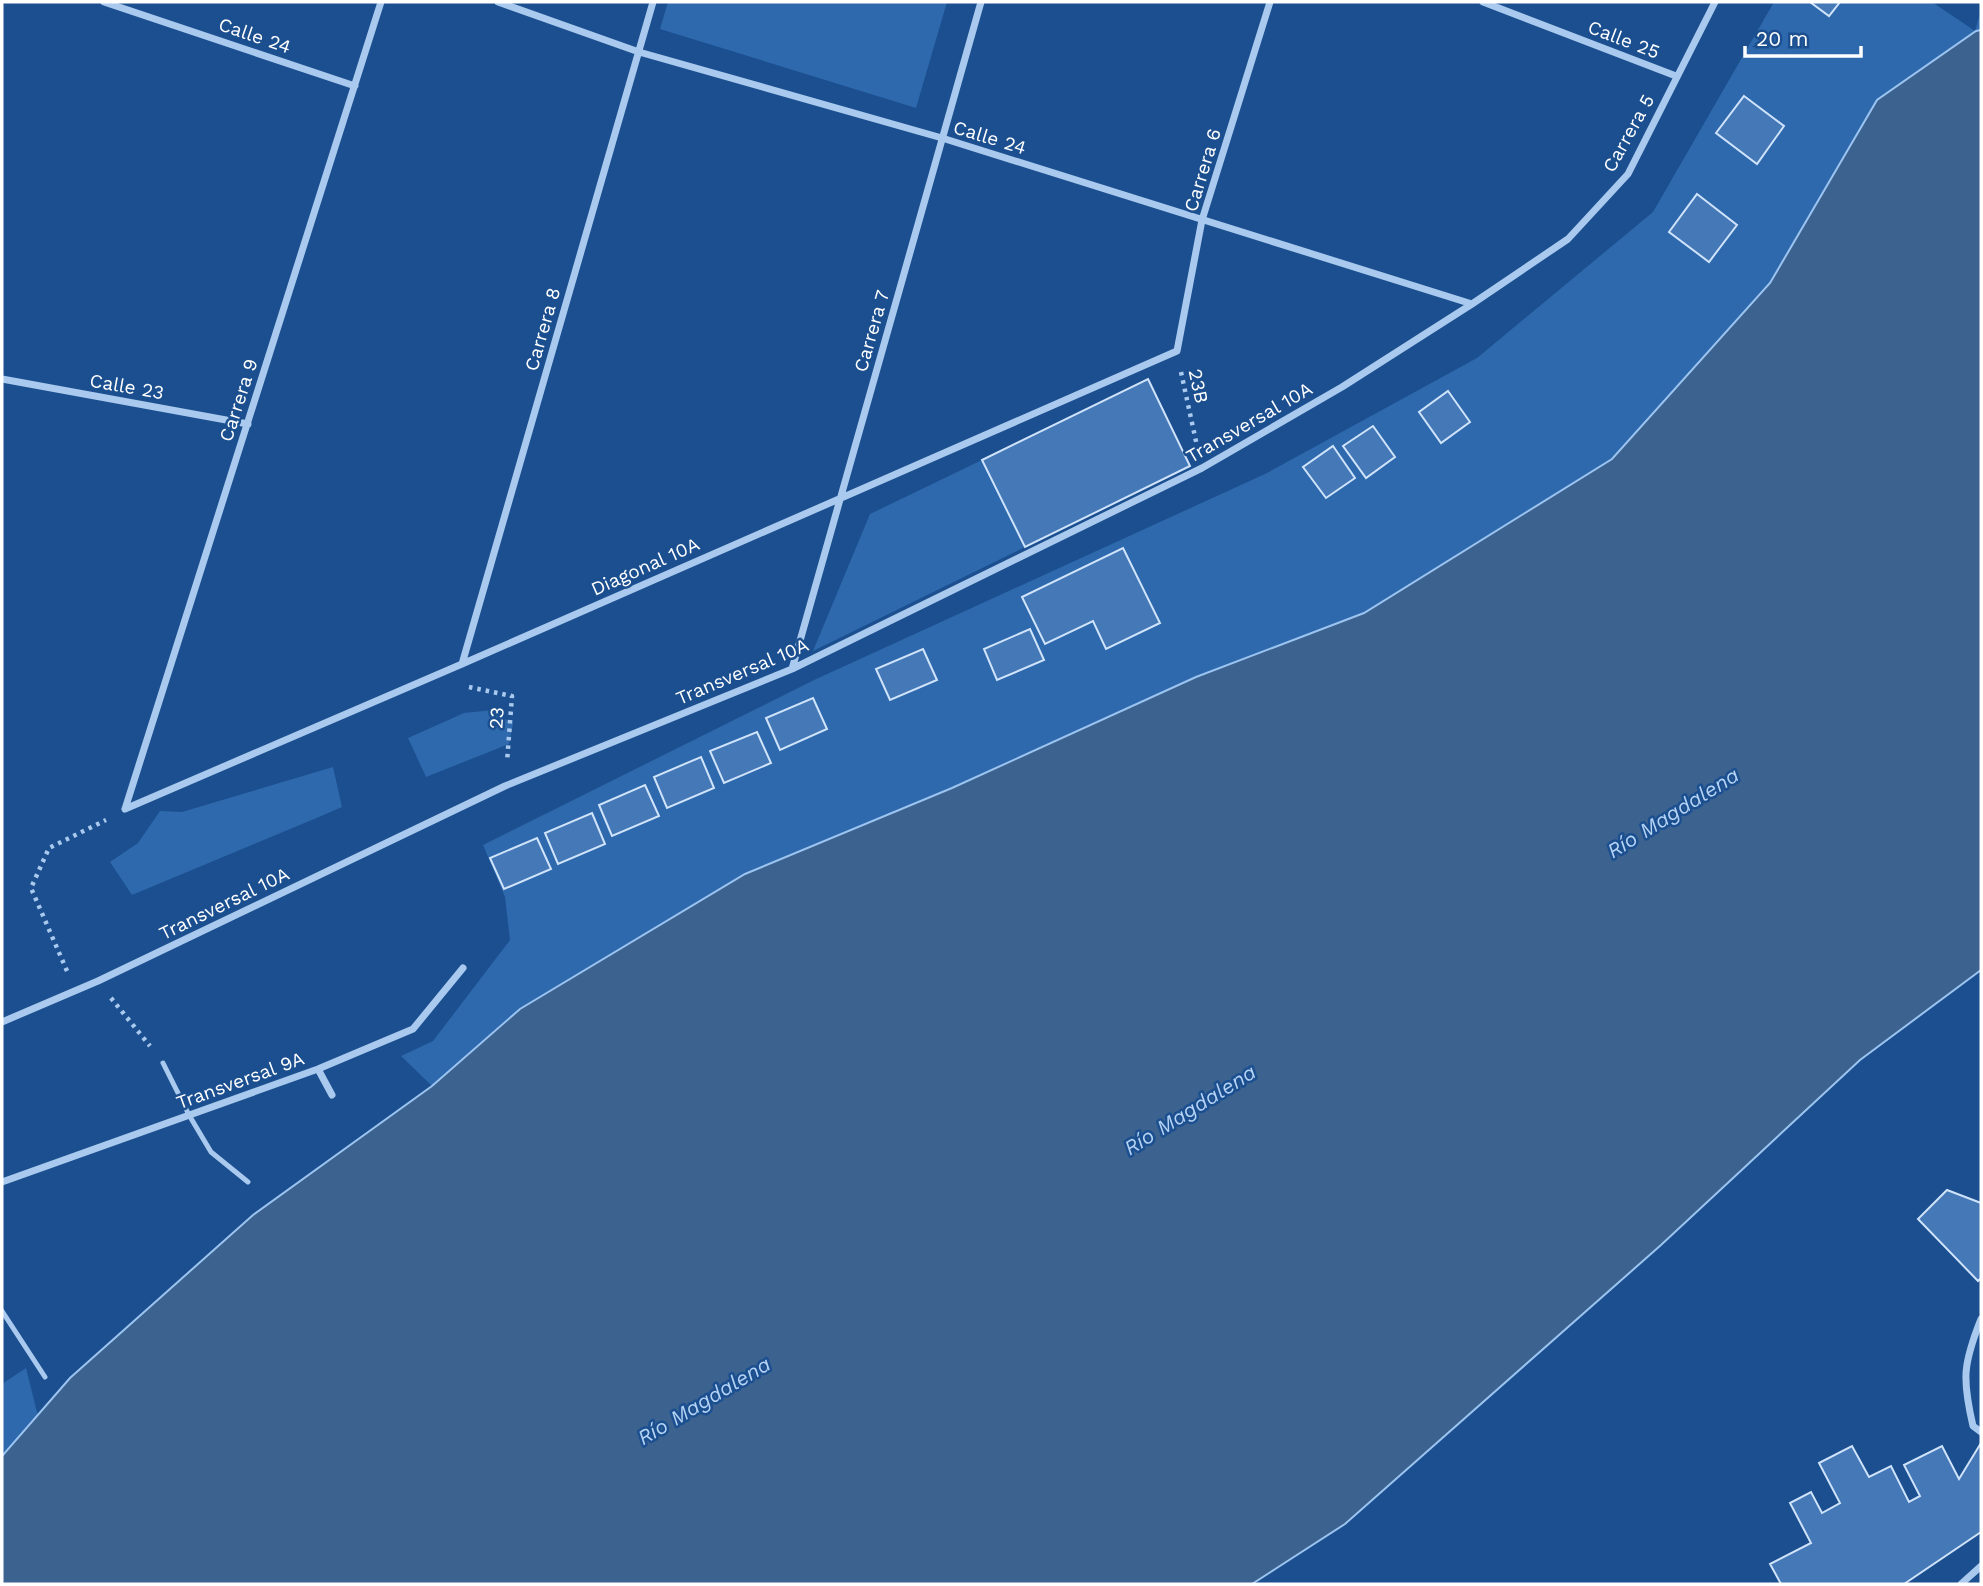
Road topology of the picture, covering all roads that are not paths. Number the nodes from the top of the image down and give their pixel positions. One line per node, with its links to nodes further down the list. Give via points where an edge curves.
1 (104, 2): 11 (street, Calle 24)
2 (382, 2): 11 (street, Carrera 9)
3 (498, 2): 9 (street, Calle 24)
4 (653, 2): 9 (street, Carrera 8)
5 (981, 2): 12 (street, Carrera 7)
6 (1270, 2): 13 (street, Carrera 6)
7 (1483, 2): 10 (street, Calle 25)
8 (1715, 2): 10 (street, Carrera 5)
9 (639, 51): 12 (street, Calle 24); 19 (street, Carrera 8)
10 (1676, 76): 14 (street, Carrera 5, via 1628,174 1568,239)
11 (355, 86): 17 (street, Carrera 9)
12 (942, 138): 13 (street, Calle 24); 18 (street, Carrera 7)
13 (1202, 220): 14 (street, Calle 24); 15 (street, Carrera 6)
14 (1472, 304): 20 (street, Transversal 10A, via 1202,468)
15 (1177, 351): 18 (street, Diagonal 10A)
16 (2, 379): 17 (street, Calle 23)
17 (248, 424): 21 (street, Carrera 9)
18 (841, 496): 19 (street, Diagonal 10A); 20 (street, Carrera 7)
19 (462, 664): 21 (street, Diagonal 10A)
20 (792, 669): 23 (street, Transversal 10A, via 505,786)
21 (125, 808)
22 (463, 968): 25 (street, Transversal 9A, via 413,1029)
23 (2, 1022)
24 (163, 1063): 27 (lane)
25 (318, 1069): 26 (street); 27 (street, Transversal 9A)
26 (332, 1095)
27 (189, 1115): 28 (street, Transversal 9A); 29 (lane, via 211,1152)
28 (2, 1182)
29 (248, 1182)
30 (2, 1311): 32 (lane)
31 (1981, 1319): 33 (street, via 1968,1353 1965,1390 1973,1426)
32 (45, 1377)
33 (1981, 1432)
34 (1981, 1566): 35 (street)
35 (1961, 1584)

